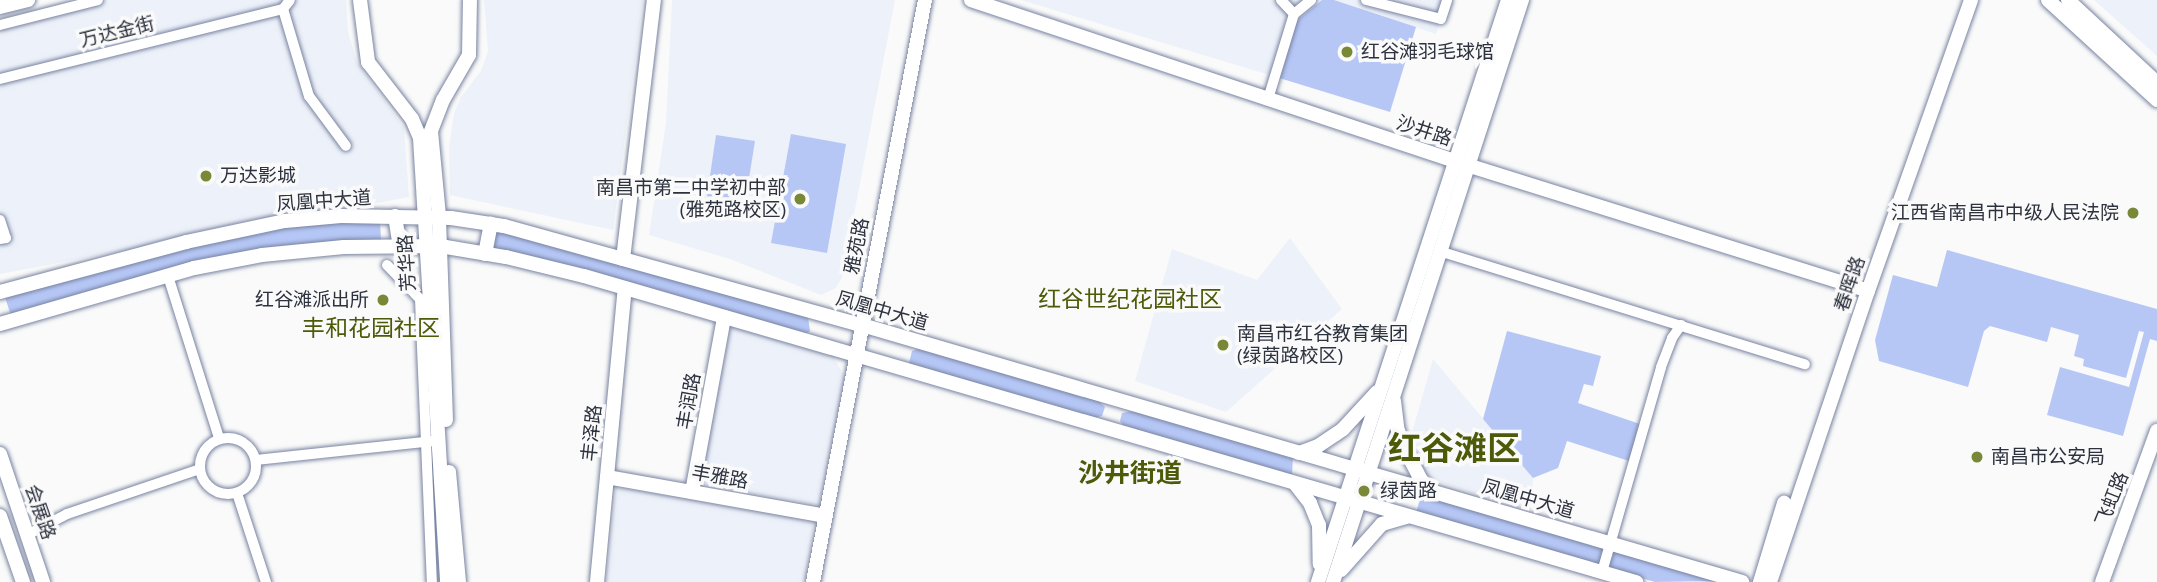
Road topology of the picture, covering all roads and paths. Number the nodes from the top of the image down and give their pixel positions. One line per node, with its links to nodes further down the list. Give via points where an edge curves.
1 (28, 0): 19 (main road)
2 (98, 0): 22 (street, 万达金街)
3 (290, 0): 20 (street)
4 (360, 0): 29 (main road, 芳华路, via 368,62 412,119 420,138)
5 (470, 0): 31 (main road, 芳华路, via 469,55 431,131)
6 (654, 0): 39 (main road)
7 (925, 0): 50 (main road, 雅苑路)
8 (971, 0): 25 (main road, 沙井路)
9 (1281, 0): 21 (street)
10 (1311, 0): 21 (street)
11 (1366, 0): 12 (street, via 1441,19)
12 (1447, 0)
13 (1508, 0): 28 (main road)
14 (1522, 0): 28 (main road)
15 (1961, 0): 45 (main road, 春晖路)
16 (1971, 0): 45 (main road, 春晖路)
17 (2048, 0): 26 (main road)
18 (2068, 0): 24 (main road)
19 (0, 7)
20 (283, 9): 23 (street, 万达金街); 27 (street, via 309,96)
21 (1294, 14): 25 (street)
22 (0, 25)
23 (0, 79)
24 (2157, 83)
25 (1268, 99): 28 (main road, 沙井路)
26 (2157, 100)
27 (346, 146)
28 (1461, 163): 37 (main road); 45 (main road, 沙井路); 55 (main road)
29 (423, 215): 30 (main road, 凤凰中大道); 31 (main road, 凤凰中大道); 35 (main road, 芳华路)
30 (395, 216): 36 (main road); 42 (main road, 凤凰中大道, via 285,220)
31 (439, 216): 33 (main road, 凤凰中大道); 35 (main road, 芳华路)
32 (0, 219): 34 (street, via 6,238)
33 (491, 224): 38 (main road); 39 (main road, 凤凰中大道)
34 (0, 239)
35 (433, 246): 36 (main road); 38 (main road); 58 (main road, 芳华路); 82 (main road, 芳华路)
36 (400, 247): 41 (main road, via 302,249)
37 (1439, 251): 51 (street); 55 (main road)
38 (485, 254): 44 (main road)
39 (623, 259): 50 (main road, 凤凰中大道)
40 (387, 265): 58 (street, via 420,299)
41 (168, 276): 47 (main road); 57 (street)
42 (31, 283): 43 (main road); 46 (main road, 凤凰中大道)
43 (0, 284)
44 (625, 288): 48 (main road); 64 (main road, 丰泽路)
45 (1864, 289): 87 (main road, 春晖路); 88 (main road, 春晖路)
46 (0, 292)
47 (60, 307): 49 (main road); 52 (main road)
48 (724, 317): 53 (main road); 67 (main road, 丰润路)
49 (0, 324)
50 (862, 325): 53 (main road, 雅苑路); 59 (main road, 凤凰中大道)
51 (1681, 325): 54 (street); 74 (street, via 1661,367)
52 (0, 332)
53 (856, 356): 65 (main road); 71 (main road, 雅苑路)
54 (1805, 364)
55 (1388, 389): 59 (main road, via 1343,429); 63 (main road); 66 (main road, via 1402,443)
56 (2157, 431): 89 (main road, 飞虹路)
57 (219, 438): 61 (street, via 246,444); 62 (street, via 206,447)
58 (432, 441): 61 (street); 80 (street); 81 (main road, 芳华路)
59 (1299, 453): 63 (main road, 凤凰中大道)
60 (0, 454): 73 (main road, 会展路)
61 (256, 460): 68 (street, via 255,477)
62 (200, 469): 68 (street, via 202,479 217,492); 73 (street, via 67,514)
63 (1362, 471): 66 (main road, 凤凰中大道); 69 (main road)
64 (607, 477): 67 (main road, 丰雅路); 83 (main road, 丰泽路)
65 (1296, 485): 69 (main road); 76 (main road, via 1319,525)
66 (1432, 491): 74 (main road, 凤凰中大道)
67 (692, 492): 71 (main road, 丰雅路)
68 (237, 493): 79 (street)
69 (1352, 501): 72 (main road); 76 (main road)
70 (0, 516): 77 (main road, 会展路)
71 (825, 516): 84 (main road, 雅苑路)
72 (1407, 517): 75 (main road); 76 (main road, via 1382,524)
73 (27, 535): 78 (main road, 会展路)
74 (1611, 544): 75 (street); 86 (main road, 凤凰中大道)
75 (1602, 572): 85 (main road)
76 (1326, 580)
77 (23, 582)
78 (43, 582)
79 (265, 582)
80 (432, 582)
81 (447, 582)
82 (459, 582)
83 (597, 582)
84 (813, 582)
85 (1636, 582)
86 (1742, 582)
87 (1760, 582)
88 (1770, 582)
89 (2102, 582)

